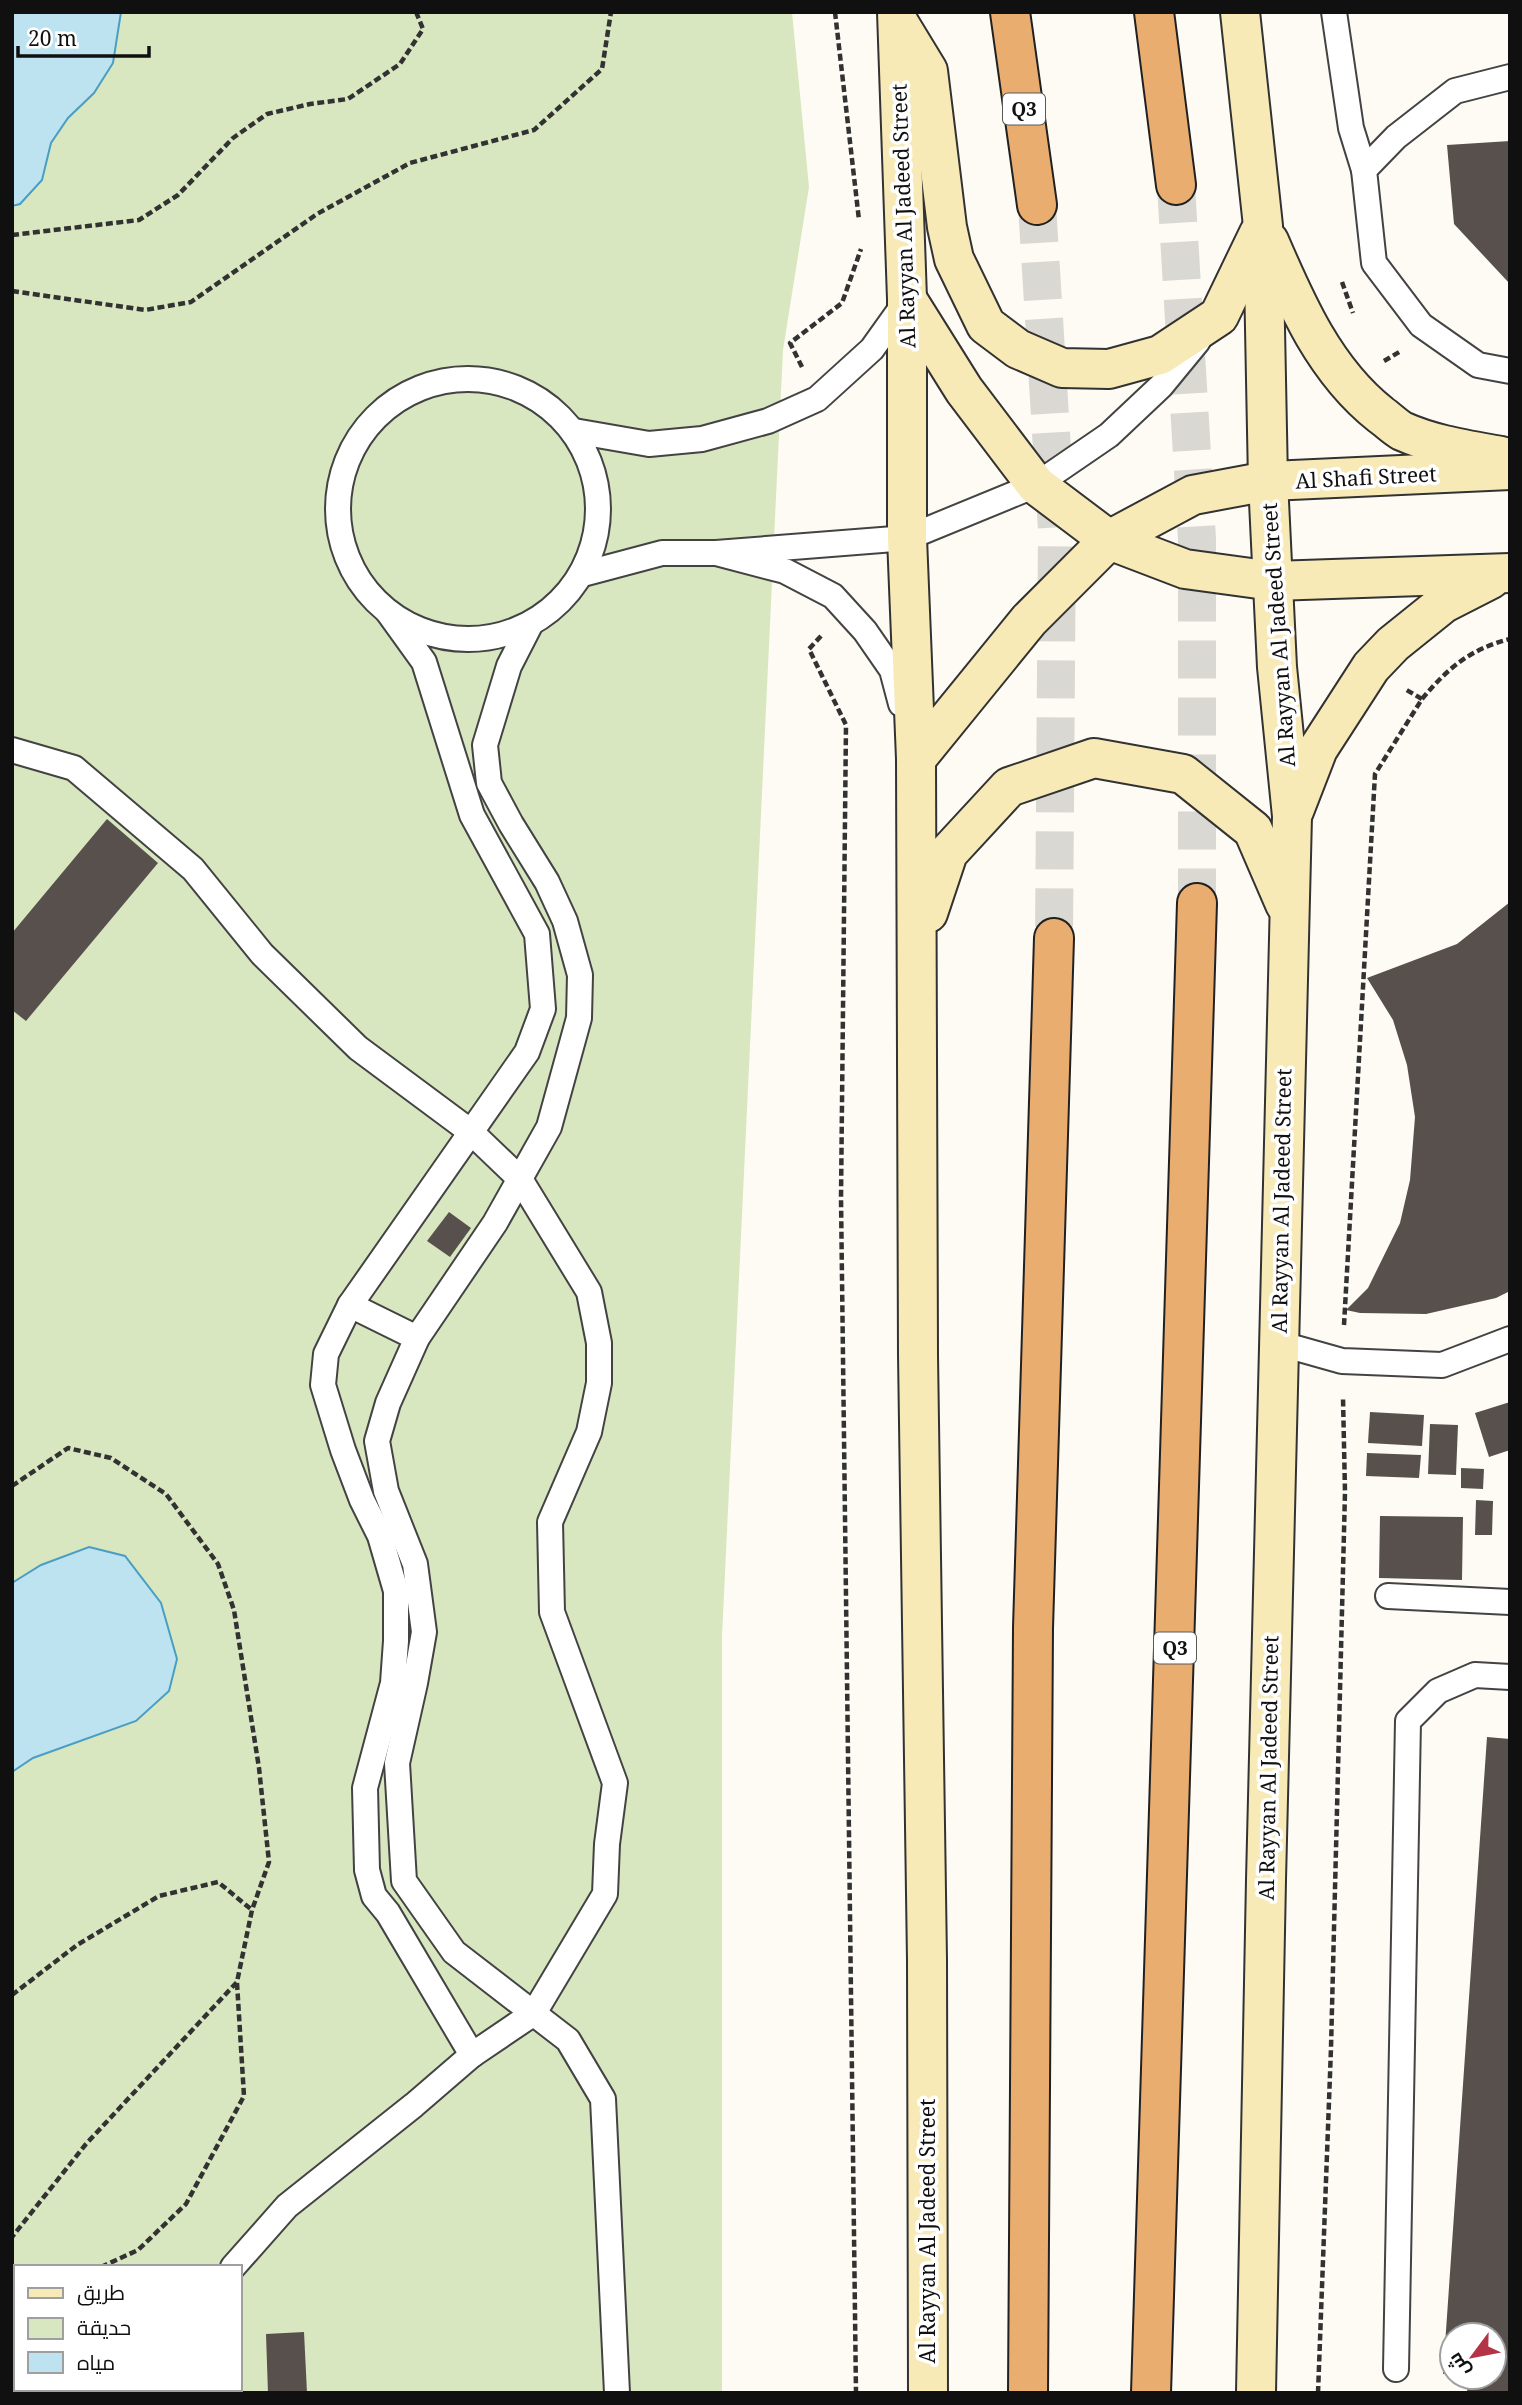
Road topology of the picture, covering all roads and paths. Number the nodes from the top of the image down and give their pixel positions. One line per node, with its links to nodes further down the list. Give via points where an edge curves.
1 (416, 12): 15 (path, via 423,29 400,64 348,99 267,114 233,138 178,195 139,220)
2 (611, 12): 17 (path, via 602,69 534,130 410,163 317,214 191,302 145,310)
3 (835, 12): 14 (path)
4 (1010, 12): 12 (highway, Q3)
5 (1154, 12): 11 (highway)
6 (1240, 12): 13 (main road, Al Rayyan Al Jadeed Street)
7 (1334, 12): 10 (lane, via 1351,128)
8 (897, 16): 18 (main road, Al Rayyan Al Jadeed Street); 19 (main road, via 928,71 952,248 986,325 1018,349 1062,368 1109,369 1160,355)
9 (1510, 77): 10 (lane, via 1455,91 1396,137)
10 (1364, 170): 20 (lane, via 1374,263)
11 (1176, 185)
12 (1037, 205)
13 (1263, 226): 19 (main road); 22 (main road, via 1313,334); 27 (main road, Al Rayyan Al Jadeed Street)
14 (861, 233)
15 (12, 235)
16 (862, 246): 23 (path, via 842,303 790,343)
17 (12, 291)
18 (907, 299): 23 (lane, via 872,349); 28 (main road, via 964,390); 29 (main road, Al Rayyan Al Jadeed Street)
19 (1219, 316): 28 (lane, via 1161,386 1109,435)
20 (1430, 334): 21 (lane, via 1478,365); 22 (path)
21 (1510, 371)
22 (1347, 383): 25 (main road, via 1399,429 1446,445)
23 (817, 399): 24 (lane, via 768,421 702,439 649,444)
24 (574, 431): 32 (lane, via 592,464 599,502 596,539); 36 (lane, via 548,404 516,386 479,377 442,380 407,392 377,414 354,444 340,479 337,516 356,575)
25 (1510, 458)
26 (1510, 470): 27 (main road, Al Shafi Street)
27 (1268, 481): 30 (main road, Al Shafi Street, via 1194,495); 34 (main road, Al Rayyan Al Jadeed Street)
28 (1036, 485): 29 (lane); 30 (main road)
29 (907, 538): 31 (lane); 42 (main road, Al Rayyan Al Jadeed Street)
30 (1109, 540): 34 (main road, via 1185,569); 42 (main road, Al Shafi Street, via 1029,620)
31 (716, 553): 32 (lane, via 662,553); 35 (lane, via 785,571 833,596)
32 (583, 573): 37 (lane, via 560,603)
33 (1506, 573): 34 (main road); 39 (main road, via 1444,603)
34 (1273, 581): 43 (main road, Al Rayyan Al Jadeed Street)
35 (844, 608): 42 (lane, via 892,670); 69 (path, via 809,649 846,724 841,1198)
36 (388, 612): 37 (lane, via 421,631 457,639 495,638); 48 (lane, via 424,662 472,815 537,934 543,1009 527,1052)
37 (530, 625): 49 (lane, via 509,666 485,745 489,783 547,882 565,920 580,975 579,1018 549,1127)
38 (1510, 639): 40 (path, via 1486,645 1444,673)
39 (1371, 667): 40 (path); 43 (main road, via 1318,749)
40 (1422, 699): 54 (path, via 1376,774)
41 (12, 750): 48 (lane, via 74,768 192,869 262,954 358,1048)
42 (916, 759): 47 (main road, Al Rayyan Al Jadeed Street)
43 (1292, 816): 45 (main road, Al Rayyan Al Jadeed Street)
44 (1197, 903): 72 (highway, Q3)
45 (1288, 912): 47 (main road, via 1253,830 1203,790 1182,774 1094,758 1009,787 948,853); 53 (main road, Al Rayyan Al Jadeed Street)
46 (1054, 938): 71 (highway, via 1033,1628)
47 (919, 941): 70 (main road, Al Rayyan Al Jadeed Street, via 918,1355)
48 (471, 1132): 49 (lane); 50 (lane)
49 (520, 1179): 51 (lane); 62 (lane, via 589,1292 599,1343 599,1383 589,1432 550,1522 552,1612 615,1783 604,1894)
50 (350, 1304): 51 (lane); 63 (lane, via 326,1354 323,1385 396,1591 393,1683 365,1788 367,1870 374,1896)
51 (417, 1338): 62 (lane, via 388,1403 377,1441 386,1491 415,1564 424,1632 397,1763 404,1881 454,1952)
52 (1510, 1339): 54 (lane, via 1442,1365)
53 (1278, 1343): 54 (lane); 73 (main road, Al Rayyan Al Jadeed Street)
54 (1342, 1361): 74 (path, via 1345,1492)
55 (12, 1486): 59 (path, via 68,1448 111,1458 166,1494 218,1564 234,1610 269,1862)
56 (1388, 1596): 57 (lane)
57 (1510, 1602)
58 (1510, 1677): 67 (lane, via 1475,1675 1438,1691 1408,1721)
59 (252, 1910): 60 (path); 61 (path, via 218,1882 159,1896 77,1945)
60 (237, 1982): 64 (path, via 86,2144); 65 (path, via 244,2096 186,2204 138,2250)
61 (12, 1994)
62 (534, 2013): 63 (lane); 68 (lane, via 568,2040 603,2099)
63 (472, 2055): 66 (lane, via 287,2206)
64 (12, 2236)
65 (105, 2265)
66 (235, 2265)
67 (1396, 2370)
68 (617, 2393)
69 (856, 2393)
70 (928, 2393)
71 (1028, 2393)
72 (1151, 2393)
73 (1256, 2393)
74 (1318, 2393)

